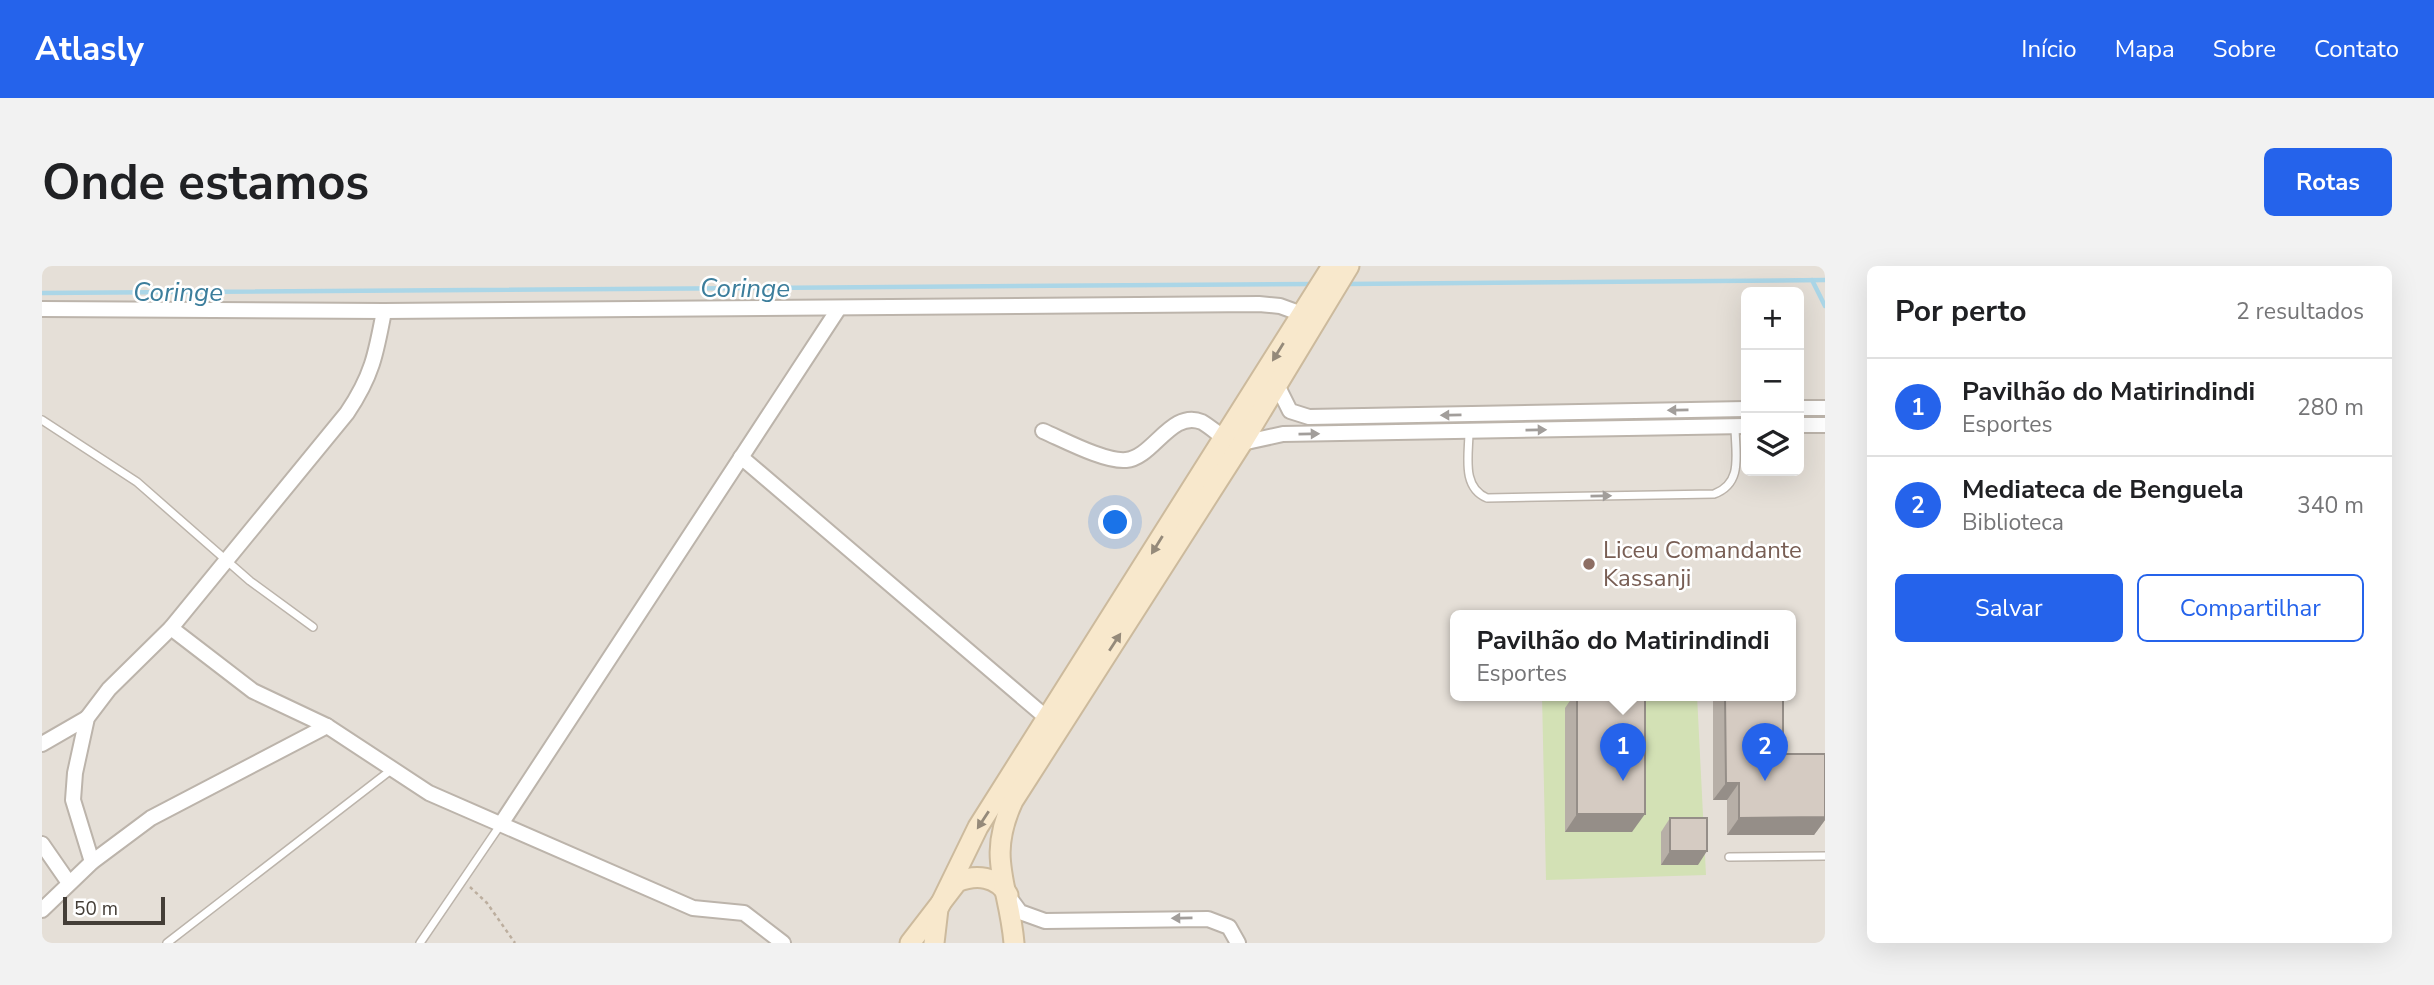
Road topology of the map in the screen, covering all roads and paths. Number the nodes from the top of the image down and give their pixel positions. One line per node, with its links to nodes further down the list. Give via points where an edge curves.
1 (1343, 267): 2 (street)
2 (1322, 296): 6 (street); 7 (street)
3 (839, 308): 5 (street); 6 (street, via 1259,304); 18 (street)
4 (42, 309): 5 (street)
5 (384, 311): 19 (street, via 366,385)
6 (1302, 314): 17 (street, one-way to 17)
7 (1277, 385): 10 (street, one-way to 7, via 1309,417 1290,411); 17 (street)
8 (1804, 408): 9 (street)
9 (1825, 408)
10 (1741, 409)
11 (42, 420): 19 (lane, via 137,482)
12 (1804, 425): 13 (street)
13 (1825, 425)
14 (1741, 426): 16 (street, one-way to 14); 16 (lane, one-way to 14, via 1472,489 1487,498 1514,498 1714,494 1725,490 1736,475)
15 (1043, 431): 17 (street, via 1117,460 1139,456 1167,431 1190,421 1200,421)
16 (1469, 431): 17 (street, one-way to 16, via 1283,434)
17 (1233, 440): 23 (street, one-way to 23); 35 (street, one-way to 17, via 998,851 1002,823)
18 (741, 457): 23 (street); 27 (street)
19 (226, 561): 20 (lane); 21 (street)
20 (313, 627)
21 (171, 628): 22 (street, via 109,689); 24 (street, via 253,691)
22 (87, 718): 25 (street); 31 (street, via 73,800)
23 (1048, 719): 34 (street, one-way to 34, via 978,827)
24 (327, 726): 26 (street); 31 (street, via 151,818)
25 (42, 744)
26 (391, 770): 27 (street, via 429,793); 37 (lane)
27 (501, 824): 32 (lane); 40 (street, via 693,908 744,913)
28 (42, 844): 33 (street)
29 (1825, 856): 30 (lane)
30 (1729, 857)
31 (92, 862): 33 (street)
32 (463, 880): 38 (lane); 39 (path, via 487,903)
33 (69, 883): 36 (street)
34 (951, 887): 35 (street, via 964,879 985,877); 41 (street); 42 (street, via 938,909)
35 (1009, 896): 43 (street); 44 (street, one-way to 35, via 1229,927 1208,919 1045,921 1020,912)
36 (42, 909)
37 (167, 943)
38 (420, 943)
39 (514, 943)
40 (783, 943)
41 (909, 943)
42 (934, 943)
43 (1014, 943)
44 (1238, 943)

